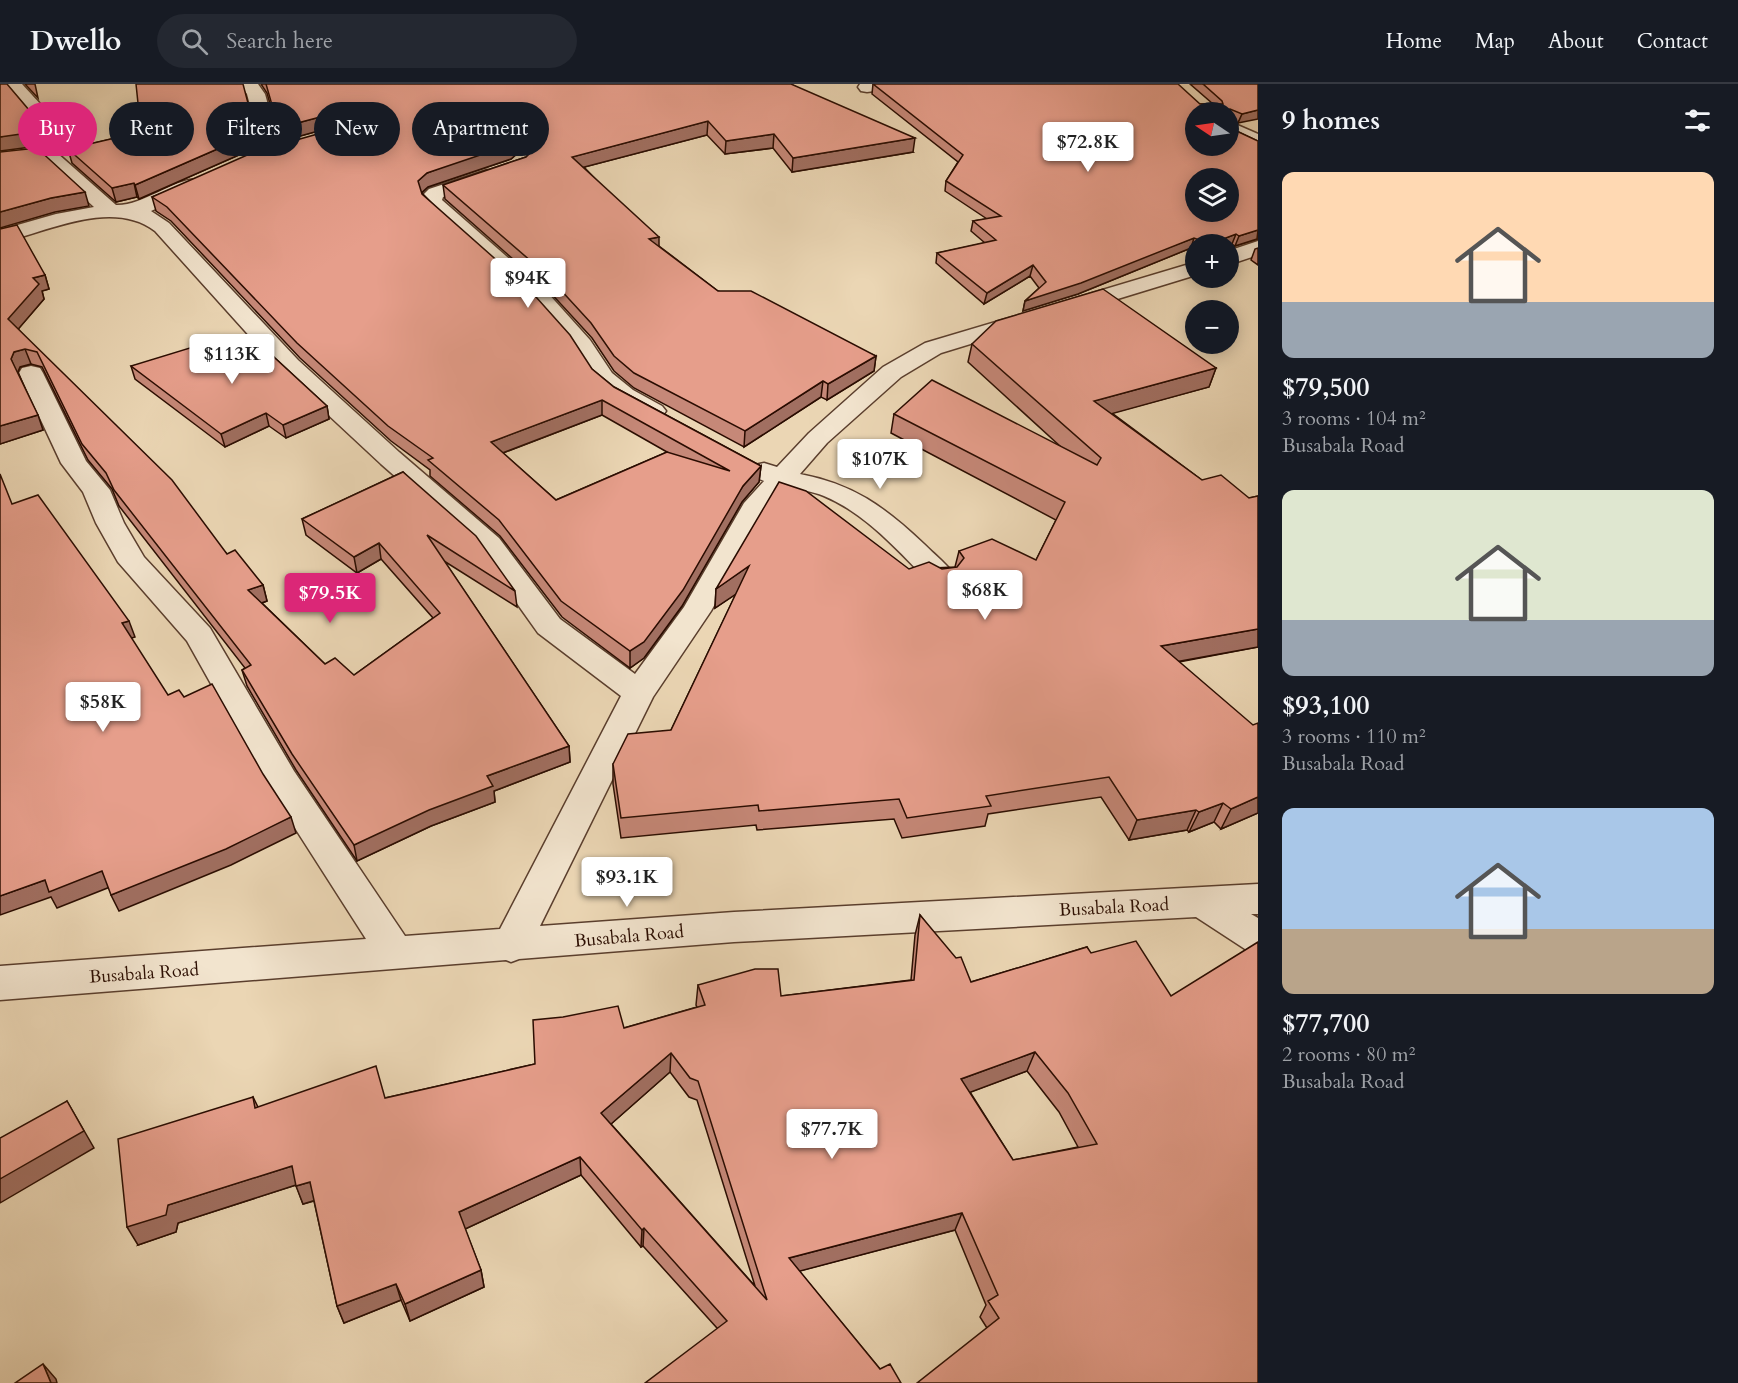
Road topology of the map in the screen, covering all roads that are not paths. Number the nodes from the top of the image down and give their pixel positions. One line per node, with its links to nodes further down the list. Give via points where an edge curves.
1 (13, 84): 5 (street)
2 (249, 84): 6 (street)
3 (891, 84): 4 (street)
4 (867, 87)
5 (27, 102)
6 (258, 102)
7 (1239, 132): 8 (street)
8 (1258, 142)
9 (50, 156): 12 (street)
10 (508, 168): 18 (street, via 436,193 431,196 432,202 538,296 582,345 603,378)
11 (218, 174): 12 (street)
12 (120, 212): 13 (street, via 38,226); 22 (street, via 149,216 162,227 289,365 489,544 549,626)
13 (0, 237)
14 (1258, 247): 15 (street)
15 (1239, 255)
16 (1185, 271): 20 (street, via 933,348 892,372)
17 (31, 373): 27 (street, via 74,463 96,490 132,562 199,635 282,780)
18 (673, 422)
19 (740, 459): 20 (street)
20 (779, 479): 21 (street, via 835,491 867,510); 22 (street, via 758,503 696,611)
21 (942, 578)
22 (639, 693): 26 (street)
23 (1258, 899): 24 (street, Busabala Road)
24 (1202, 902): 25 (street); 26 (street, Busabala Road, via 734,927)
25 (1258, 938)
26 (511, 946): 27 (street, Busabala Road)
27 (396, 954): 28 (street, Busabala Road)
28 (0, 983)

